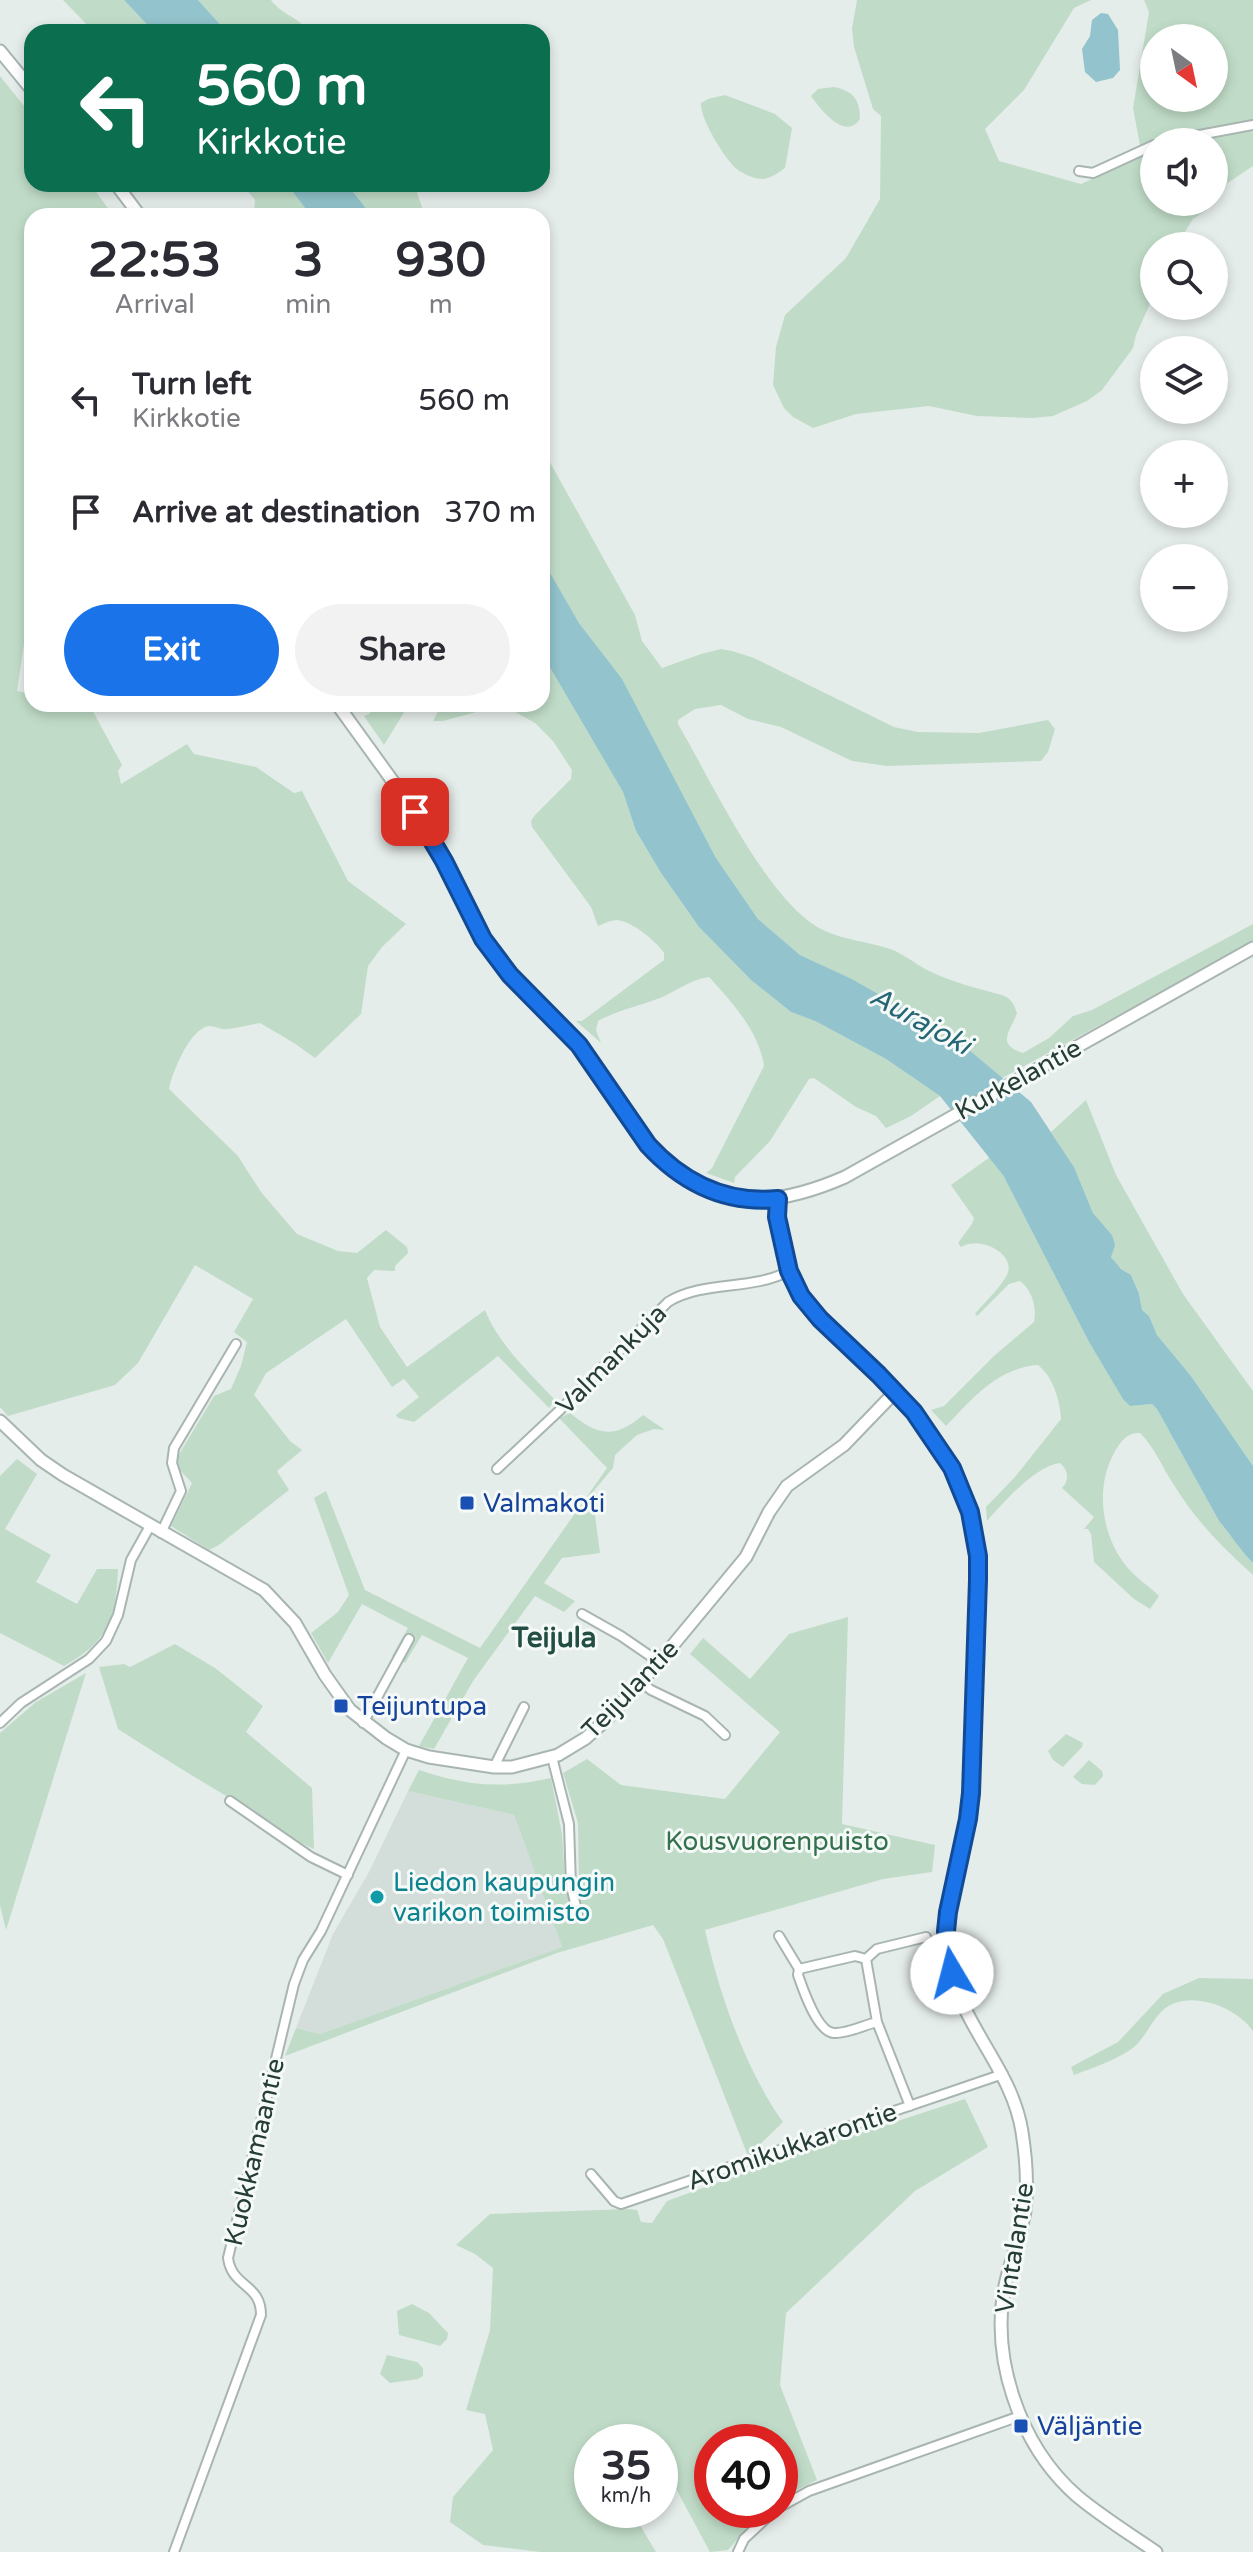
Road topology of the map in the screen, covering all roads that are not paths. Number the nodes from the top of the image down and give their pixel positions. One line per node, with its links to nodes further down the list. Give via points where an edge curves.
1 (0, 51): 2 (street)
2 (24, 80)
3 (1253, 125): 4 (street)
4 (1228, 130)
5 (1140, 151): 6 (street, via 1093,173)
6 (1079, 171)
7 (343, 712): 9 (street, Kurkelantie, via 415,812 498,961 579,1045 648,1145 698,1186 731,1197)
8 (1253, 948): 9 (street, Kurkelantie, via 845,1177)
9 (778, 1199): 10 (street, Vintalantie)
10 (789, 1271): 12 (street, Vintalantie, via 820,1319); 14 (street, Valmankuja, via 668,1302)
11 (236, 1344): 15 (street, via 174,1448 172,1463 181,1491)
12 (895, 1392): 18 (street, Teijulantie, via 844,1445 787,1486 746,1557); 35 (street, Vintalantie, via 952,1468 975,1535 970,1800 946,1931 958,1992)
13 (0, 1421): 15 (street, Teijulantie, via 52,1467)
14 (497, 1469)
15 (156, 1529): 21 (street, via 128,1567 118,1615 106,1641); 22 (street, Teijulantie, via 264,1590 295,1623 340,1697)
16 (582, 1614): 18 (street)
17 (409, 1639): 22 (street)
18 (659, 1662): 19 (street, Teijulantie)
19 (641, 1682): 23 (street, via 705,1716); 25 (street, Teijulantie)
20 (524, 1707): 26 (street)
21 (0, 1723)
22 (363, 1723): 24 (street, Teijulantie)
23 (725, 1735)
24 (406, 1750): 26 (street, Teijulantie); 28 (street, Kuokkamaantie)
25 (554, 1763): 26 (street, Teijulantie); 29 (street, via 569,1824 571,1886)
26 (494, 1767)
27 (230, 1801): 28 (street, via 311,1857)
28 (348, 1875): 41 (street, Kuokkamaantie, via 294,1984 228,2258 233,2275 260,2300 260,2322)
29 (578, 1915)
30 (779, 1936): 33 (street)
31 (926, 1937): 32 (street, via 877,1949)
32 (866, 1959): 33 (street, via 855,1956); 34 (street)
33 (799, 1969): 34 (street, via 818,2022 827,2031)
34 (877, 2022): 36 (street)
35 (1003, 2074): 36 (street, Aromikukkarontie); 38 (street, Vintalantie, via 1016,2105 1025,2160 1024,2211 1002,2319 1008,2376)
36 (910, 2106): 37 (street, Aromikukkarontie, via 621,2204)
37 (591, 2174)
38 (1020, 2416): 39 (street); 43 (street, Vintalantie, via 1045,2459 1076,2495)
39 (798, 2497)
40 (756, 2528): 42 (street)
41 (174, 2552)
42 (738, 2552)
43 (1156, 2552)

